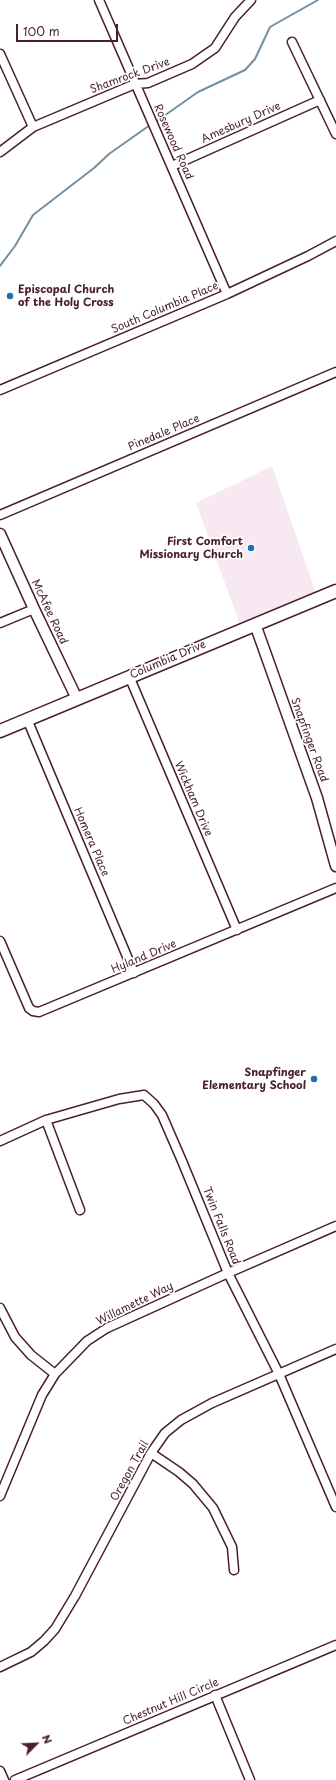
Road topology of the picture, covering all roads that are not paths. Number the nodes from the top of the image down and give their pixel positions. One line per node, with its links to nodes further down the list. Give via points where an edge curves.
1 (99, 0): 5 (street, Rosewood Road)
2 (251, 0): 5 (street, Shamrock Drive, via 235,17 216,48 192,64 148,83)
3 (292, 42): 6 (street)
4 (0, 54): 7 (street)
5 (135, 84): 7 (street, Shamrock Drive); 10 (street, Rosewood Road)
6 (320, 100): 8 (street); 10 (street, Amesbury Drive)
7 (33, 127): 9 (street, Shamrock Drive)
8 (336, 134)
9 (0, 152)
10 (172, 166): 12 (street, Rosewood Road)
11 (336, 241): 12 (street, South Columbia Place)
12 (226, 294): 14 (street, South Columbia Place)
13 (336, 372): 15 (street, Pinedale Place)
14 (0, 390)
15 (0, 515)
16 (0, 534): 18 (street, McAfee Road)
17 (336, 591): 20 (main road, Columbia Drive)
18 (34, 609): 19 (street); 22 (street, McAfee Road)
19 (0, 623)
20 (255, 624): 21 (main road, Columbia Drive); 25 (street, Snapfinger Road, via 316,798)
21 (129, 676): 22 (main road, Columbia Drive); 27 (street, Wickham Drive)
22 (77, 699): 23 (main road, Columbia Drive)
23 (27, 718): 24 (main road, Columbia Drive); 29 (street, Homera Place)
24 (0, 731)
25 (336, 866)
26 (336, 888): 27 (street, Hyland Drive)
27 (237, 930): 29 (street, Hyland Drive)
28 (0, 941): 29 (street, Hyland Drive, via 28,1008 33,1011 39,1012)
29 (134, 973)
30 (46, 1120): 31 (street, Twin Falls Road); 32 (street); 34 (street, Twin Falls Road, via 129,1097 144,1096 154,1104 162,1115)
31 (0, 1141)
32 (80, 1210)
33 (336, 1226): 34 (street, Willamette Way)
34 (228, 1273): 37 (street, Willamette Way, via 107,1328 87,1341); 38 (street, Twin Falls Road)
35 (0, 1308): 37 (street, via 15,1337 31,1355)
36 (336, 1349): 38 (street, Oregon Trail)
37 (55, 1374): 40 (street, Willamette Way, via 42,1395)
38 (279, 1374): 39 (street, Oregon Trail, via 212,1403 181,1420 165,1432); 41 (street, Twin Falls Road)
39 (151, 1453): 42 (street, via 193,1484 213,1508 232,1547); 44 (street, Oregon Trail, via 55,1630 31,1652)
40 (0, 1496)
41 (336, 1507)
42 (234, 1570)
43 (336, 1645): 45 (street, Chestnut Hill Circle)
44 (0, 1667)
45 (215, 1695): 48 (street, Chestnut Hill Circle); 49 (street)
46 (0, 1771): 47 (street)
47 (4, 1780)
48 (15, 1780)
49 (250, 1780)

